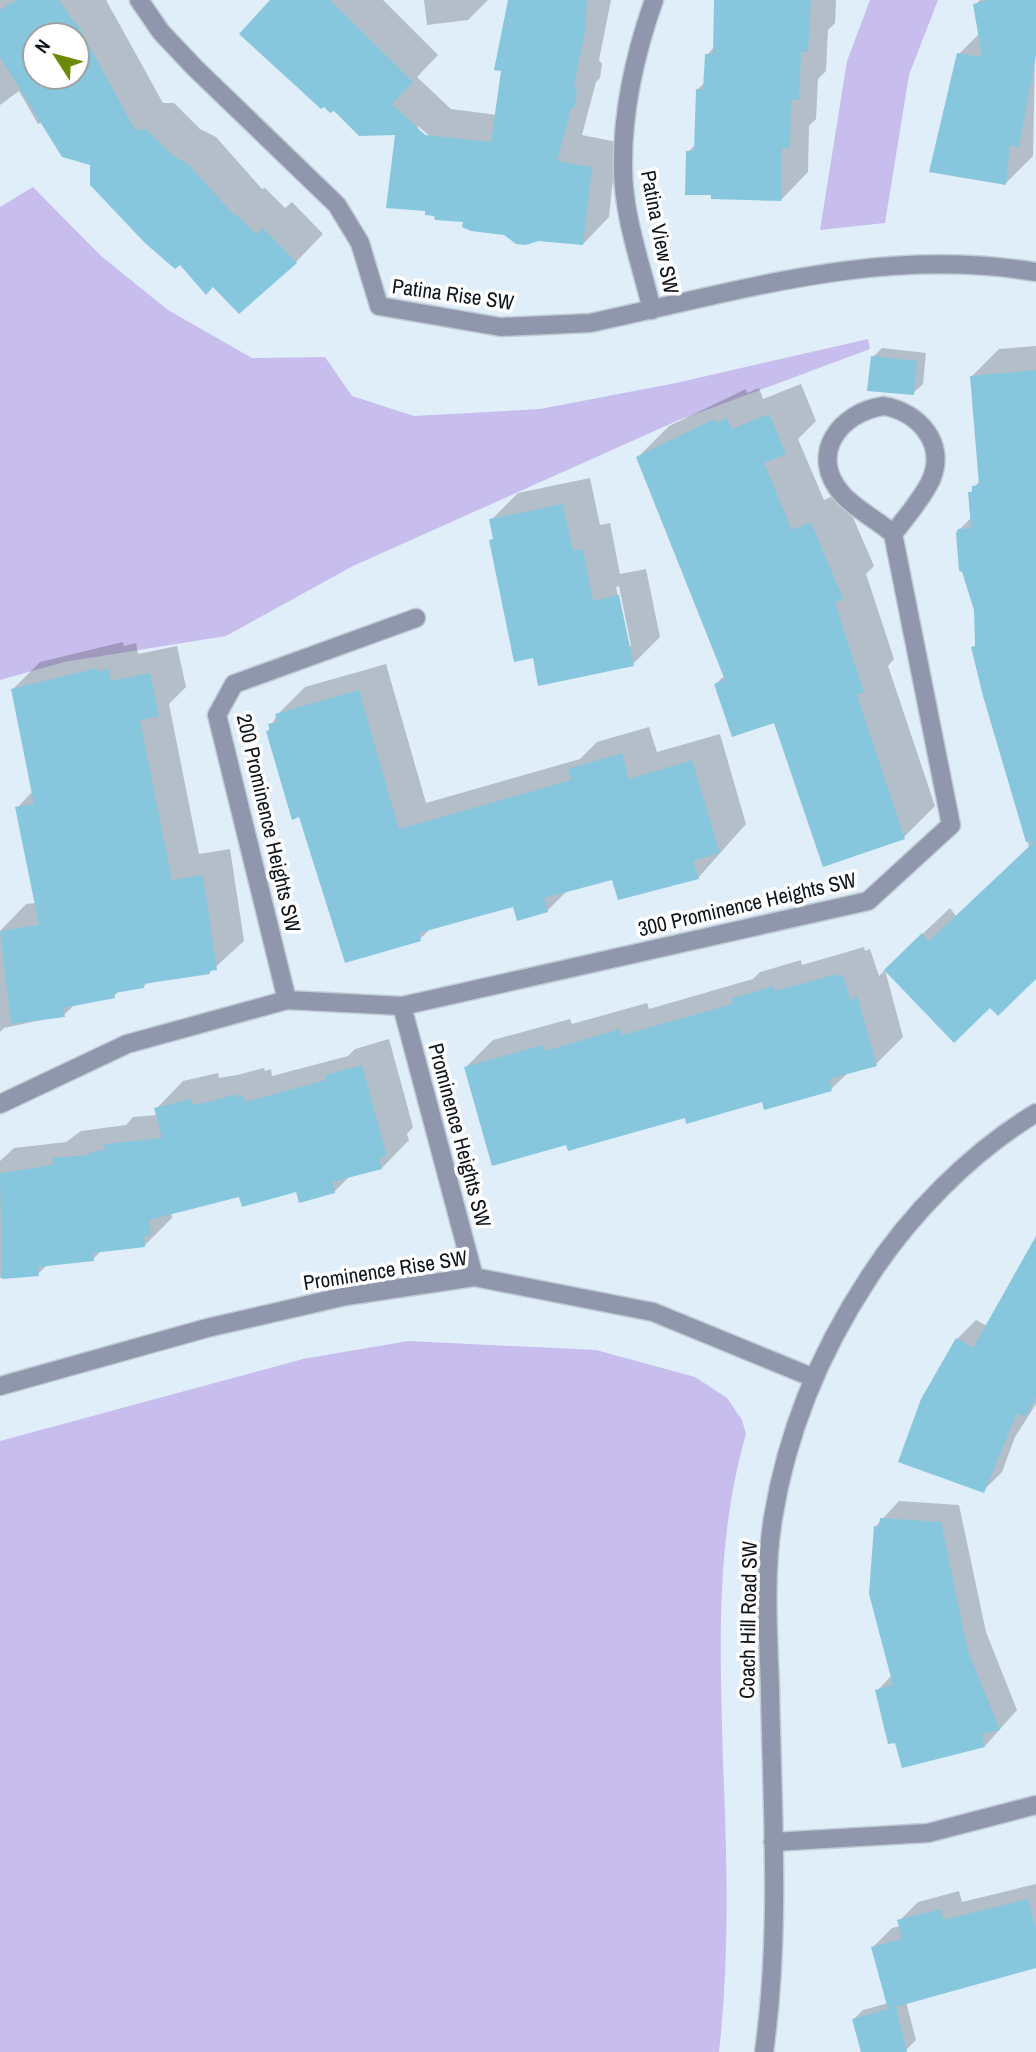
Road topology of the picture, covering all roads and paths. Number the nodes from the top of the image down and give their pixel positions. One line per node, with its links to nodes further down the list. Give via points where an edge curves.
1 (139, 0): 4 (street, Patina Rise SW, via 195,68 337,205 360,243 379,306 501,327 590,323)
2 (654, 0): 4 (street, Patina View SW, via 636,50 623,169)
3 (1036, 272): 4 (street, Patina Rise SW, via 937,264 830,270)
4 (652, 310)
5 (893, 534): 5 (street, via 931,480 933,446 916,418 901,409 866,408 837,429 828,463 843,496); 8 (street, 300 Prominence Heights SW, via 951,825 868,901)
6 (416, 618): 7 (street, 200 Prominence Heights SW, via 234,684 217,715)
7 (287, 1000): 8 (street); 9 (street, via 127,1044)
8 (402, 1006): 11 (street, Prominence Heights SW)
9 (0, 1104)
10 (1036, 1114): 12 (street, Coach Hill Road SW, via 939,1190 902,1231 832,1335)
11 (474, 1277): 12 (street, Prominence Rise SW, via 653,1312); 13 (street, Prominence Rise SW, via 346,1296 207,1328)
12 (814, 1378): 15 (street, Coach Hill Road SW, via 799,1416 773,1520 768,1598)
13 (0, 1386)
14 (1036, 1805): 15 (street, via 928,1833)
15 (773, 1842): 16 (street, Coach Hill Road SW, via 773,1976)
16 (764, 2052)

